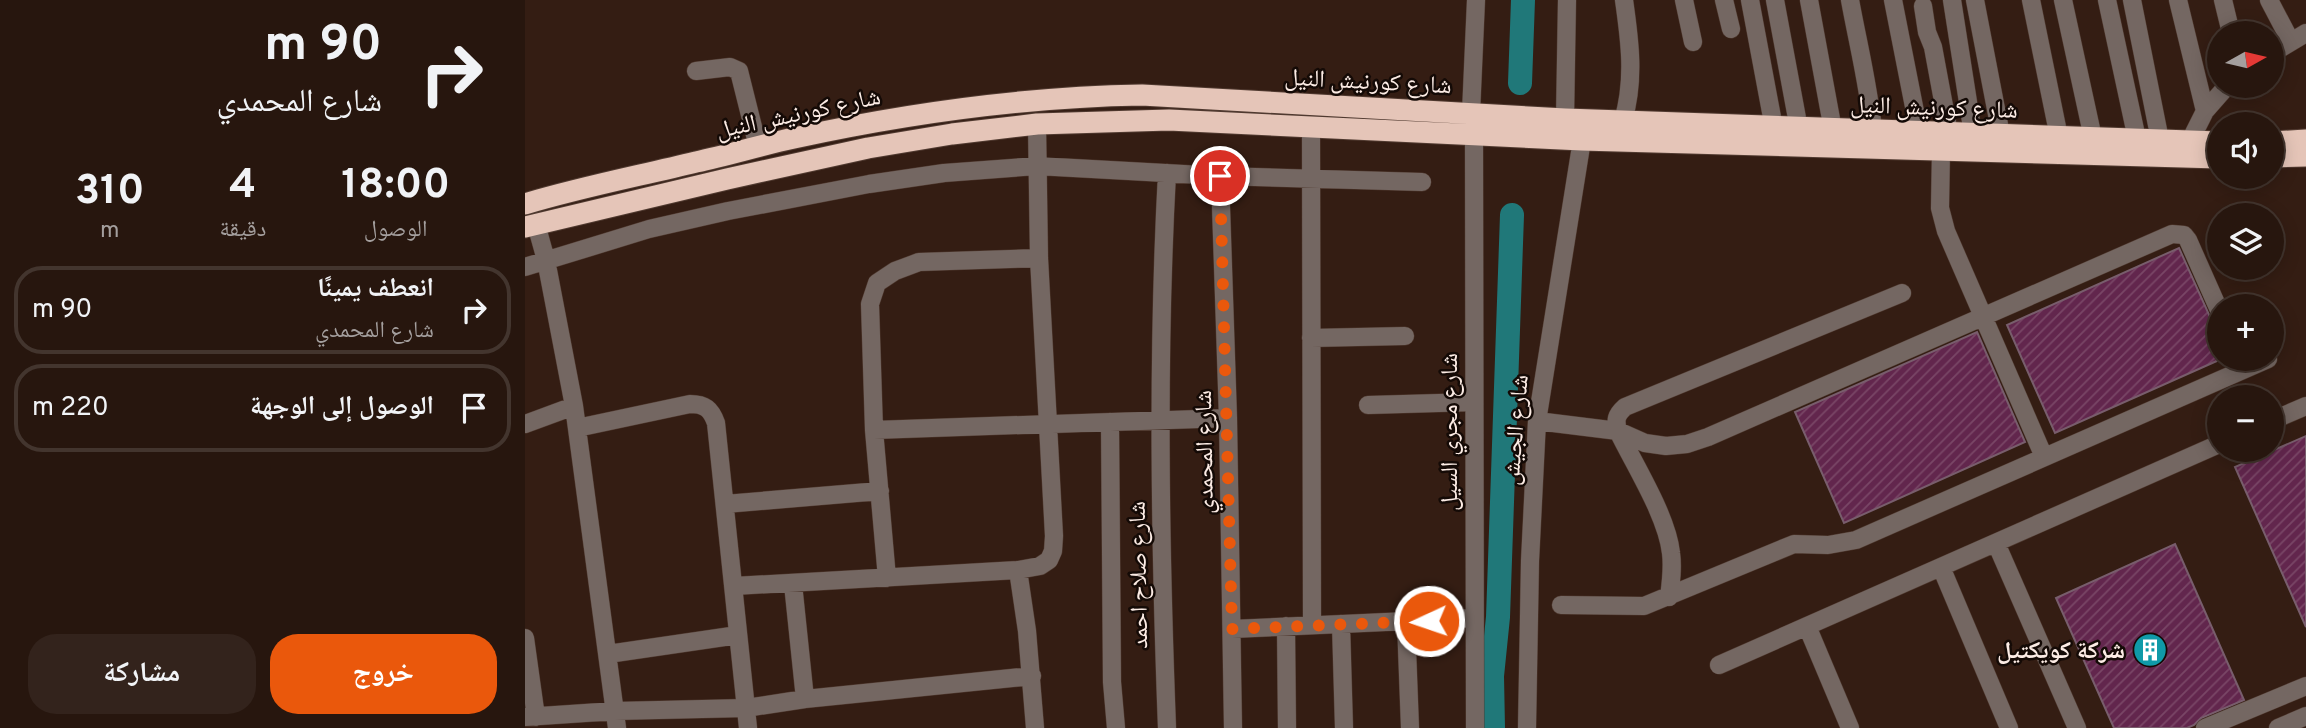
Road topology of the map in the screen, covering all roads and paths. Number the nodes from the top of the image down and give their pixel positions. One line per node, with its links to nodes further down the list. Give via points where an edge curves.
1 (1476, 0): 28 (street)
2 (1567, 0): 29 (street)
3 (1624, 0): 30 (street, via 1632,66)
4 (1684, 0): 24 (street)
5 (1724, 0): 22 (street)
6 (1750, 0): 33 (street)
7 (1775, 0): 34 (street)
8 (1809, 0): 35 (street)
9 (1850, 0): 36 (street)
10 (1893, 0): 37 (street)
11 (1952, 0): 38 (street)
12 (1975, 0): 40 (street)
13 (2031, 0): 41 (street)
14 (2063, 0): 42 (street)
15 (2107, 0): 43 (street)
16 (2132, 0): 45 (street)
17 (2178, 0): 27 (street)
18 (2223, 0): 21 (street)
19 (2269, 0): 23 (street)
20 (1923, 6): 49 (street, via 1933,44)
21 (2228, 21)
22 (1731, 29)
23 (2298, 38)
24 (1693, 42)
25 (696, 71): 51 (street, via 730,67 739,71)
26 (2216, 98): 27 (street)
27 (2205, 111): 47 (street)
28 (1471, 113): 29 (highway, شارع كورنيش النيل); 51 (highway, شارع كورنيش النيل, via 1089,96 949,109)
29 (1565, 119): 30 (highway, شارع كورنيش النيل)
30 (1623, 121): 33 (highway, شارع كورنيش النيل)
31 (1037, 124): 32 (highway, شارع كورنيش النيل, via 1168,120); 55 (street); 56 (highway, شارع كورنيش النيل, via 909,141)
32 (1311, 128): 39 (highway, شارع كورنيش النيل); 59 (street)
33 (1774, 128): 34 (highway, شارع كورنيش النيل)
34 (1799, 128): 35 (highway, شارع كورنيش النيل)
35 (1833, 130): 36 (highway, شارع كورنيش النيل)
36 (1873, 131): 37 (highway, شارع كورنيش النيل)
37 (1919, 132): 49 (highway, شارع كورنيش النيل)
38 (1973, 134): 40 (highway, شارع كورنيش النيل); 49 (highway, شارع كورنيش النيل)
39 (1474, 135): 44 (highway, شارع كورنيش النيل); 72 (street, شارع مجري السيل)
40 (2001, 135): 41 (highway, شارع كورنيش النيل)
41 (2059, 137): 42 (highway, شارع كورنيش النيل)
42 (2093, 138): 43 (highway, شارع كورنيش النيل)
43 (2137, 139): 45 (highway, شارع كورنيش النيل)
44 (1582, 140): 49 (highway, شارع كورنيش النيل); 79 (street, شارع الجيش)
45 (2160, 140): 47 (highway, شارع كورنيش النيل)
46 (2306, 140): 48 (highway)
47 (2190, 141): 50 (highway, شارع كورنيش النيل)
48 (2284, 141)
49 (1945, 142): 53 (highway, شارع كورنيش النيل); 68 (street, via 1940,197 1943,220)
50 (2207, 142)
51 (758, 147): 56 (highway); 61 (highway, شارع كورنيش النيل)
52 (2306, 156): 54 (highway)
53 (2207, 157)
54 (2284, 157)
55 (1037, 166): 57 (street); 63 (street); 64 (street, via 869,184 649,229)
56 (763, 171): 62 (highway, شارع كورنيش النيل)
57 (1167, 173): 58 (street); 78 (street, شارع صلاح احمد)
58 (1220, 176): 59 (street); 77 (street, شارع المحمدي)
59 (1311, 178): 60 (street); 70 (street)
60 (1422, 182)
61 (525, 204)
62 (531, 225): 64 (street)
63 (1039, 258): 82 (street); 84 (street, via 919,262 877,283 870,304)
64 (546, 260): 65 (street); 74 (street)
65 (525, 267)
66 (1902, 292): 85 (street, via 1625,407 1618,414)
67 (2212, 294): 68 (street, via 2188,240 2178,233)
68 (1983, 318): 85 (street, via 1688,444 1645,443); 87 (street)
69 (1405, 336): 70 (street)
70 (1311, 338): 101 (street)
71 (2228, 371): 87 (street)
72 (1474, 402): 73 (street); 98 (street, شارع مجري السيل)
73 (1368, 405)
74 (574, 406): 81 (street); 83 (street)
75 (2306, 406): 76 (street)
76 (2284, 415)
77 (1228, 418): 78 (street); 104 (street, شارع المحمدي)
78 (1160, 421): 80 (street); 119 (street, شارع صلاح احمد)
79 (1537, 421): 85 (street); 125 (street, شارع الجيش)
80 (1110, 422): 82 (street); 118 (street)
81 (525, 424)
82 (1048, 424): 84 (street); 92 (street, via 1053,551 1039,566)
83 (577, 428): 89 (street, via 702,404 712,411 716,423); 107 (street)
84 (874, 430): 88 (street)
85 (1618, 431): 96 (street, via 1665,528 1671,550)
86 (2207, 449): 90 (street)
87 (2044, 457): 96 (street, via 1856,540 1794,544)
88 (880, 491): 89 (street); 93 (street)
89 (725, 504): 95 (street)
90 (1996, 543): 91 (street); 128 (street)
91 (1941, 567): 103 (street); 127 (street)
92 (1018, 570): 93 (street); 109 (street)
93 (887, 578): 94 (street)
94 (793, 584): 95 (street); 111 (street)
95 (734, 586): 105 (street)
96 (1669, 597): 97 (street, via 1631,607)
97 (1561, 605)
98 (1474, 618): 99 (street); 124 (street, شارع مجري السيل)
99 (1406, 622): 100 (street); 123 (street)
100 (1341, 624): 101 (street); 122 (street)
101 (1312, 625): 102 (street)
102 (1286, 626): 104 (street); 121 (street)
103 (1807, 626): 108 (street); 126 (street)
104 (1232, 629): 120 (street, شارع المحمدي)
105 (738, 635): 107 (street); 112 (street)
106 (525, 638): 114 (street)
107 (608, 654): 115 (street)
108 (1719, 665)
109 (1033, 676): 111 (street); 117 (street)
110 (2306, 686): 129 (street)
111 (805, 699): 112 (street)
112 (746, 708): 115 (street); 116 (street)
113 (2306, 716): 130 (street)
114 (530, 717): 115 (street)
115 (616, 720)
116 (748, 728)
117 (1035, 728)
118 (1116, 728)
119 (1167, 728)
120 (1233, 728)
121 (1287, 728)
122 (1344, 728)
123 (1410, 728)
124 (1475, 728)
125 (1527, 728)
126 (1850, 728)
127 (2009, 728)
128 (2077, 728)
129 (2205, 728)
130 (2278, 728)

